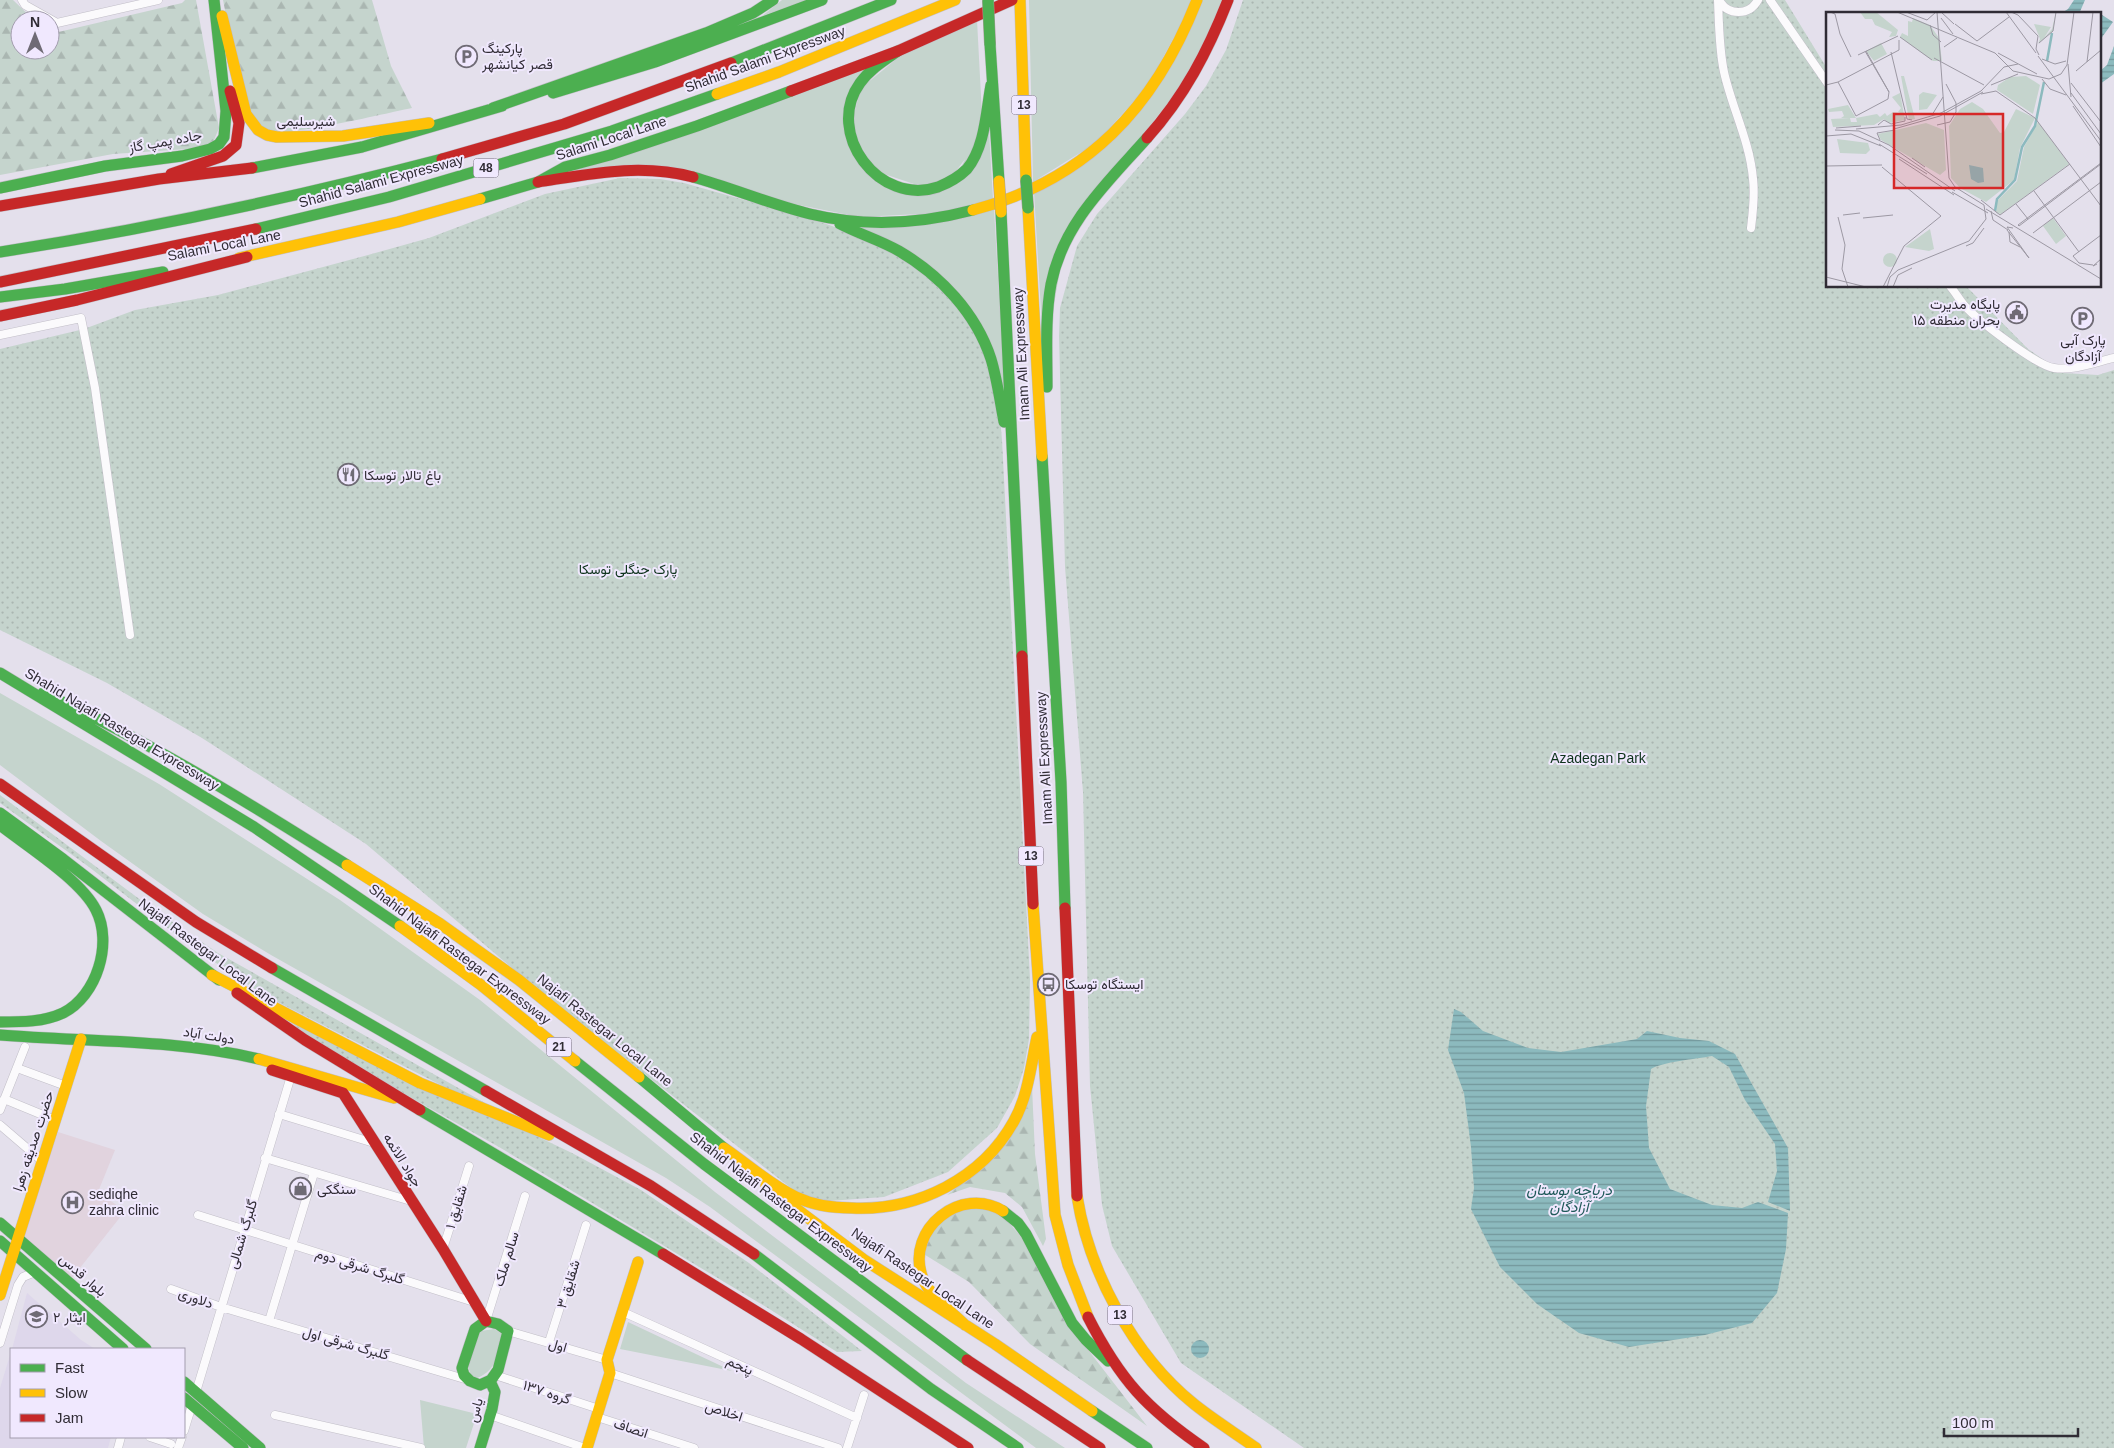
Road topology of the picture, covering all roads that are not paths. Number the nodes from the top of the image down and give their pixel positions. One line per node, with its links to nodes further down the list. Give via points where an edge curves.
1 (22, 0): 2 (street, via 25,5 57,23)
2 (158, 0)
3 (773, 0): 20 (main road, via 754,13 706,33)
4 (822, 0): 20 (main road, via 588,85)
5 (891, 0): 28 (main road, Shahid Salami Expressway / 48, via 561,125 297,196 141,228)
6 (955, 0): 30 (main road, Shahid Salami Expressway / 48, via 779,72 612,131 389,197 230,235)
7 (988, 0): 19 (main road, Imam Ali Expressway / 13, bridge)
8 (1012, 0): 16 (main road, Salami Local Lane)
9 (1020, 0): 36 (main road, Imam Ali Expressway / 13, bridge, via 1026,180)
10 (1197, 0): 26 (main road, via 1174,54 1141,103 1102,144 1062,173 989,206 935,219 896,222)
11 (1228, 0): 36 (main road, via 1189,83 1159,125 1085,207 1060,253 1049,302)
12 (1719, 0): 13 (street, via 1726,9 1739,13 1752,8); 27 (street, via 1719,38 1724,72 1748,150 1753,178)
13 (1758, 0)
14 (1770, 0): 18 (street)
15 (216, 1): 17 (main road, جاده پمپ گاز); 21 (main road, شیرسلیمی, via 246,114 266,135 297,138 369,133)
16 (898, 51): 19 (main road, via 867,74 855,91 849,112 856,153 874,176 889,185 911,191 934,189 964,172 979,148); 23 (main road, Salami Local Lane, via 697,126 565,167)
17 (221, 58): 22 (main road, via 239,124 236,144 223,156); 24 (main road, جاده پمپ گاز, via 226,126 224,138 216,147 187,156 105,166)
18 (1826, 81)
19 (992, 85): 37 (main road, Imam Ali Expressway / 13, bridge)
20 (493, 108): 21 (main road)
21 (462, 118): 22 (main road, via 362,147 244,170)
22 (159, 179): 25 (main road)
23 (538, 182): 26 (main road, via 601,171 667,172); 29 (main road, Salami Local Lane, via 398,222)
24 (0, 188)
25 (0, 206)
26 (830, 218): 37 (main road, via 920,264 961,305 988,352 997,382)
27 (1751, 228)
28 (0, 252)
29 (247, 257): 32 (main road, Salami Local Lane); 33 (main road)
30 (0, 282)
31 (1951, 288): 35 (street, via 1964,305 1991,329 2053,368)
32 (0, 297)
33 (0, 316)
34 (0, 335): 38 (street, via 81,318 95,388)
35 (2114, 358)
36 (1043, 463): 124 (main road, Imam Ali Expressway / 13, via 1061,782 1077,1197 1088,1246 1133,1337 1153,1363 1194,1403)
37 (1012, 465): 45 (main road, Imam Ali Expressway / 13)
38 (130, 635)
39 (0, 673): 40 (main road, Shahid Najafi Rastegar Expressway / 21)
40 (14, 681): 61 (main road, Najafi Rastegar Local Lane, via 90,714 202,776 439,924 519,980); 121 (main road, Shahid Najafi Rastegar Expressway / 21, via 254,827 388,917 482,985 704,1164 830,1259 992,1378)
41 (0, 784): 62 (main road, via 196,922)
42 (0, 813): 44 (main road, Najafi Rastegar Local Lane)
43 (0, 825): 46 (main road, via 80,887 97,911 103,938 101,965 78,1003 63,1013 31,1022)
44 (212, 975): 55 (main road, Najafi Rastegar Local Lane, via 334,1060); 62 (main road, via 420,1083)
45 (1041, 1018): 61 (main road, via 1030,1081 1013,1123 985,1159 968,1174 929,1196 896,1207 859,1210 825,1206 796,1197); 97 (main road, Imam Ali Expressway / 13, via 1055,1215 1062,1250 1073,1282)
46 (0, 1022)
47 (0, 1035): 48 (main road, دولت آباد)
48 (81, 1039): 50 (main road, دولت آباد, via 173,1045); 53 (main road, حضرت صدیقه زهرا)
49 (25, 1047): 51 (street)
50 (259, 1059): 52 (main road, جواد الائمه, via 268,1069); 55 (main road, دولت آباد)
51 (17, 1068): 53 (street); 54 (street)
52 (291, 1076): 57 (street, گلبرگ شمالی); 60 (main road, جواد الائمه, via 343,1093)
53 (66, 1086): 58 (main road, حضرت صدیقه زهرا)
54 (4, 1099): 56 (street); 58 (street)
55 (407, 1102): 119 (main road, Najafi Rastegar Local Lane, via 645,1243)
56 (0, 1110)
57 (279, 1114): 60 (street); 63 (street, گلبرگ شمالی)
58 (55, 1120): 64 (main road, حضرت صدیقه زهرا)
59 (0, 1125): 64 (street)
60 (374, 1143): 68 (main road, جواد الائمه)
61 (724, 1148): 89 (main road, Najafi Rastegar Local Lane, via 766,1186 864,1259)
62 (596, 1154): 120 (main road, via 745,1247 931,1389)
63 (265, 1158): 66 (street); 72 (street, گلبرگ شمالی)
64 (42, 1161): 73 (main road, حضرت صدیقه زهرا)
65 (469, 1166): 76 (street, شقایق ۱)
66 (314, 1173): 68 (street); 75 (street)
67 (525, 1196): 88 (street, سالم ملک)
68 (411, 1201): 76 (main road, جواد الائمه)
69 (198, 1215): 72 (street, گلبرگ شرقی دوم)
70 (0, 1223): 73 (main road, بلوار قدس)
71 (586, 1225): 91 (street, شقایق ۳)
72 (244, 1229): 75 (street, گلبرگ شرقی دوم); 85 (street, گلبرگ شمالی)
73 (17, 1238): 77 (main road, حضرت صدیقه زهرا); 94 (main road, بلوار قدس)
74 (0, 1241): 77 (main road, بلوار قدس)
75 (292, 1244): 83 (street, گلبرگ شرقی دوم); 87 (street)
76 (443, 1249): 83 (main road, جواد الائمه)
77 (13, 1252): 79 (main road, بلوار قدس); 80 (main road, حضرت صدیقه زهرا)
78 (638, 1262): 86 (main road)
79 (35, 1272): 84 (street, via 23,1277); 93 (main road, بلوار قدس)
80 (3, 1276): 82 (main road, حضرت صدیقه زهرا)
81 (171, 1289): 85 (street, دلاوری)
82 (1, 1292): 84 (street, via 11,1296)
83 (476, 1302): 88 (main road, جواد الائمه)
84 (12, 1303): 92 (street)
85 (221, 1307): 87 (street, گلبرگ شرقی اول); 101 (street, گلبرگ شمالی)
86 (622, 1312): 95 (main road); 107 (street, پنجم)
87 (268, 1320): 99 (street, گلبرگ شرقی اول)
88 (486, 1321): 90 (main road, via 503,1326); 99 (main road, via 475,1329 462,1368)
89 (966, 1325): 97 (main road, via 922,1278 917,1250 929,1226 946,1210 970,1202 990,1204 1009,1213 1024,1233 1069,1318 1088,1343); 122 (main road, Najafi Rastegar Local Lane)
90 (508, 1332): 91 (street, اول); 98 (main road, via 504,1356)
91 (550, 1342): 95 (street, اول)
92 (0, 1343)
93 (122, 1348)
94 (145, 1348)
95 (607, 1360): 96 (main road)
96 (610, 1373): 104 (main road); 117 (street, اخلاص)
97 (1122, 1374): 123 (main road, Imam Ali Expressway / 13, via 1146,1402)
98 (492, 1378): 99 (main road, via 480,1384); 104 (street, گروه ۱۳۷); 106 (main road, یاس, via 495,1392)
99 (470, 1380)
100 (185, 1383): 101 (main road)
101 (196, 1392): 103 (main road); 112 (main road)
102 (864, 1395): 107 (street)
103 (188, 1401): 108 (street); 111 (main road)
104 (598, 1413): 115 (main road); 116 (street, انصاف)
105 (275, 1415): 113 (street)
106 (490, 1415): 114 (main road, یاس); 115 (street)
107 (857, 1418): 118 (street)
108 (185, 1424)
109 (153, 1438): 110 (street)
110 (175, 1446)
111 (243, 1448)
112 (260, 1448)
113 (421, 1448)
114 (480, 1448)
115 (586, 1448)
116 (694, 1448)
117 (838, 1448)
118 (848, 1448)
119 (968, 1448)
120 (1018, 1448)
121 (1100, 1448)
122 (1147, 1448)
123 (1204, 1448)
124 (1256, 1448)

